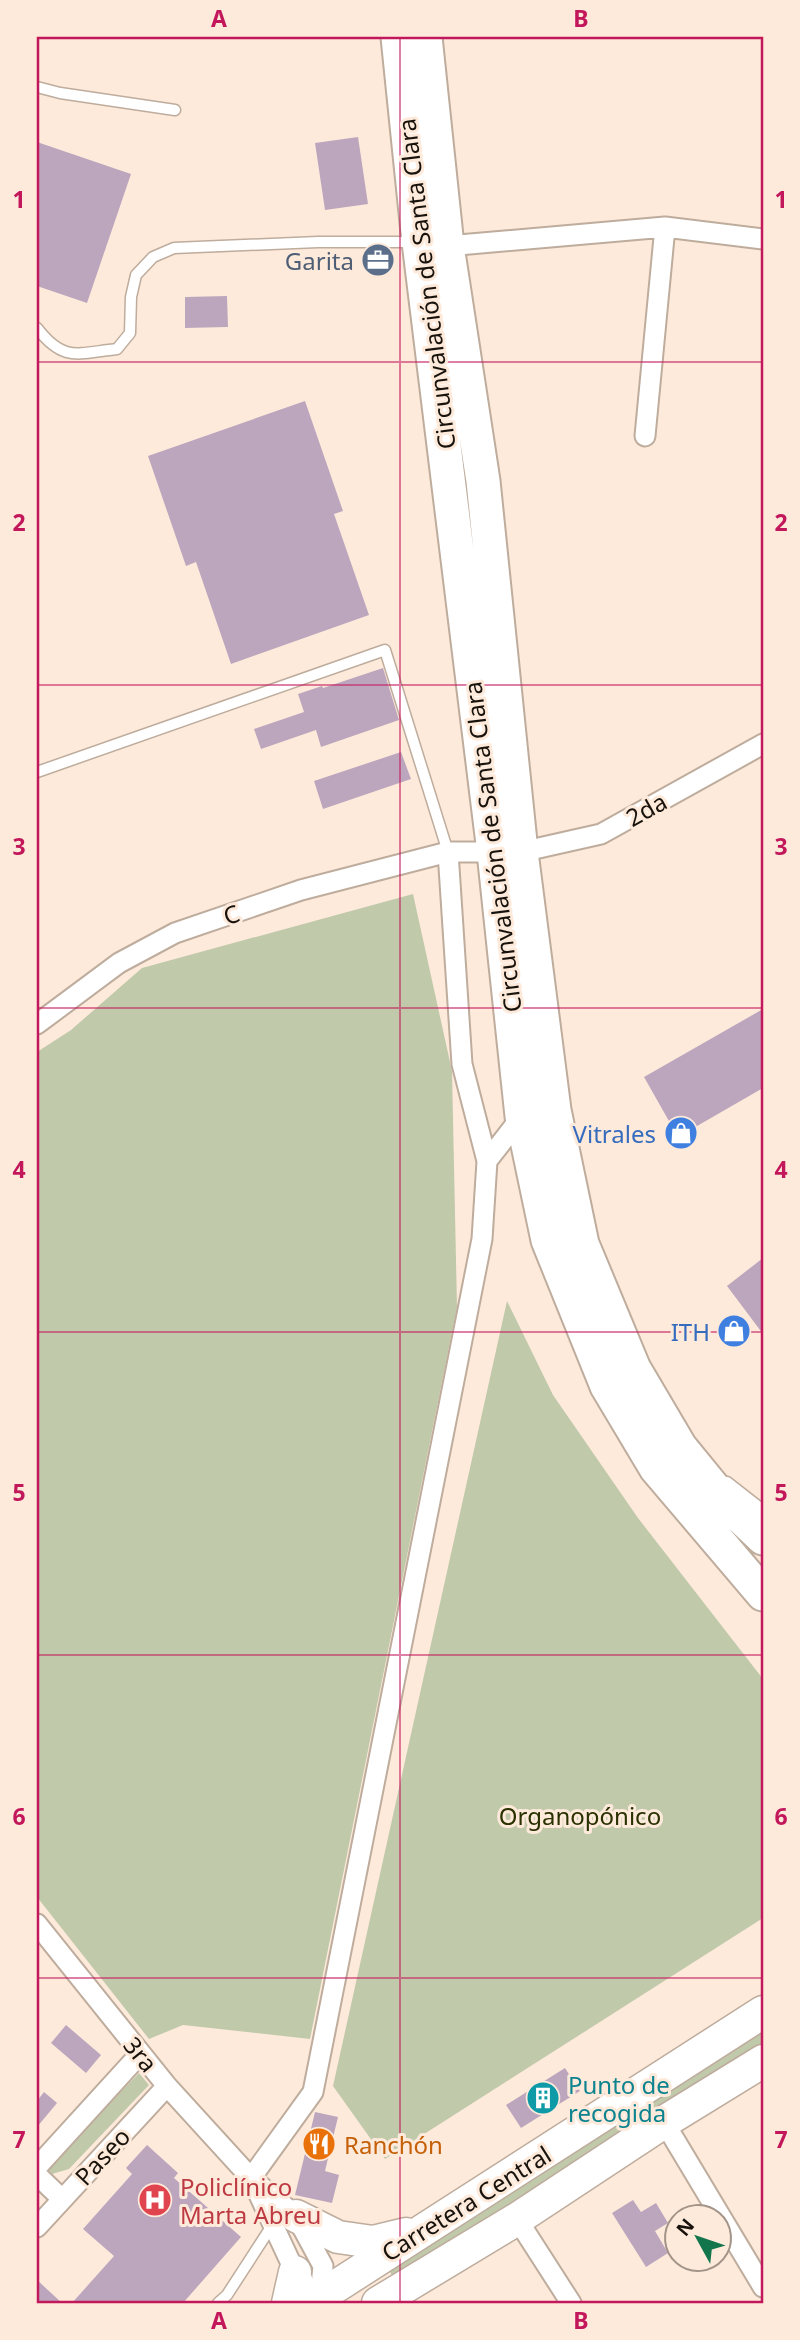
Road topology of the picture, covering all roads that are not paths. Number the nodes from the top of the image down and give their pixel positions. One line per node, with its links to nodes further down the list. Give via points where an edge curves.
1 (398, 37): 7 (highway, Circunvalación de Santa Clara)
2 (425, 37): 7 (highway, Circunvalación de Santa Clara)
3 (37, 87): 4 (lane)
4 (175, 110)
5 (665, 228): 6 (street); 7 (street); 9 (street)
6 (763, 239)
7 (433, 244): 8 (lane, via 318,242 174,248 153,257 136,275 130,333 117,349 68,355 49,344); 13 (highway, Circunvalación de Santa Clara)
8 (37, 328)
9 (645, 436)
10 (763, 744): 13 (street, 2da, via 601,834)
11 (37, 772): 12 (lane, via 385,650)
12 (448, 852): 13 (street, 2da); 14 (street, C, via 301,890 176,933 119,963); 16 (street, via 462,1064)
13 (508, 852): 15 (highway, Circunvalación de Santa Clara); 17 (highway, Circunvalación de Santa Clara, via 582,1244)
14 (37, 1024)
15 (522, 1116): 16 (street); 17 (highway, Circunvalación de Santa Clara, via 548,1240 607,1386)
16 (486, 1161): 31 (street, via 482,1240 313,2092)
17 (668, 1457): 18 (lane); 21 (highway, Circunvalación de Santa Clara); 22 (highway, Circunvalación de Santa Clara)
18 (712, 1470)
19 (722, 1478): 20 (lane)
20 (763, 1510)
21 (763, 1538)
22 (763, 1594)
23 (37, 1924): 25 (street, 3ra)
24 (763, 2012): 36 (main road, Carretera Central)
25 (140, 2054): 27 (street, 3ra); 29 (street, Paseo)
26 (763, 2061): 28 (main road, Carretera Central)
27 (167, 2086): 31 (street, 3ra); 32 (street, Paseo)
28 (664, 2122): 33 (main road, Carretera Central); 38 (street)
29 (37, 2167)
30 (37, 2175): 32 (street)
31 (251, 2178): 34 (street, 3ra)
32 (62, 2199): 35 (street, Paseo)
33 (517, 2219): 42 (main road, Carretera Central); 43 (street)
34 (285, 2220): 36 (main road, via 338,2237 373,2242); 37 (street, 3ra); 39 (street, 3ra, via 323,2266); 40 (lane)
35 (37, 2227)
36 (425, 2230): 39 (main road, Carretera Central)
37 (295, 2272): 39 (street, 3ra); 41 (main road)
38 (763, 2287)
39 (317, 2301)
40 (218, 2303)
41 (288, 2303)
42 (377, 2303)
43 (571, 2303)

